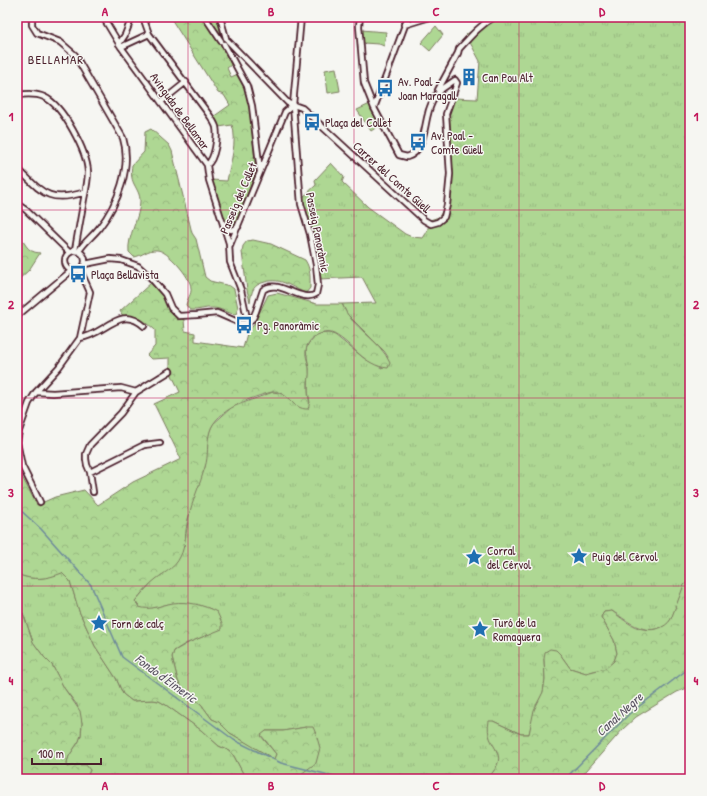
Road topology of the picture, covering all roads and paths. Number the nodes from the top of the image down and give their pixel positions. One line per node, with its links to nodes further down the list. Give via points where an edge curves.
1 (32, 17): 36 (street, via 32,24 37,33 60,42 75,55 125,144 125,169 113,206 99,228)
2 (103, 17): 17 (street, Avinguda de Bellamar)
3 (132, 17): 17 (street)
4 (143, 17): 15 (street)
5 (205, 17): 16 (street)
6 (220, 17): 16 (street)
7 (301, 17): 22 (street)
8 (360, 17): 23 (street, via 364,83)
9 (408, 17): 14 (street)
10 (430, 17): 14 (street)
11 (494, 17): 20 (street, via 474,32 459,49)
12 (543, 17): 13 (street)
13 (558, 17)
14 (404, 25): 23 (street)
15 (149, 34): 17 (street); 18 (street)
16 (225, 41): 22 (street, via 288,104); 26 (street, via 247,86 252,106)
17 (120, 45): 21 (street, Avinguda de Bellamar)
18 (186, 82): 21 (street); 24 (street, via 216,128)
19 (17, 95): 31 (street, via 43,96 55,105 74,133 87,165)
20 (434, 98): 22 (street, Carrer del Comte Güell, via 455,80 457,83 446,114 450,174 447,205 444,217 431,224 302,108); 23 (street, via 416,152 407,157 399,155 395,150)
21 (161, 102): 25 (street, Avinguda de Bellamar)
22 (293, 105): 27 (street, Passeig del Collet, via 285,112); 42 (street, Passeig Panoràmic, via 301,204 310,234 318,291 312,297 278,288 266,288)
23 (374, 108)
24 (213, 155): 25 (street); 28 (street)
25 (204, 160): 28 (street, Avinguda de Bellamar)
26 (258, 160): 27 (street, Passeig del Collet); 30 (street)
27 (265, 160): 30 (street, Passeig del Collet)
28 (207, 165): 33 (street, Avinguda de Bellamar)
29 (17, 168): 31 (street, via 48,195 62,198)
30 (260, 172): 34 (street, Passeig del Collet)
31 (85, 192): 36 (street)
32 (17, 204): 37 (street)
33 (223, 225): 34 (street, via 229,230); 35 (street, Avinguda de Bellamar)
34 (238, 227): 35 (street, Passeig del Collet)
35 (230, 245): 42 (street, Avinguda de Bellamar, via 230,262)
36 (77, 251): 37 (street); 38 (street, via 83,254)
37 (69, 252): 40 (street, via 64,262)
38 (85, 264): 39 (street); 42 (street, via 110,259 138,266 165,294 178,316 217,313 240,323)
39 (80, 270): 40 (street); 44 (street, via 90,292)
40 (71, 271): 41 (street)
41 (17, 316)
42 (248, 323)
43 (144, 326): 44 (street, via 127,317)
44 (80, 338): 46 (street, via 59,367)
45 (170, 371): 47 (street)
46 (36, 392): 47 (street, via 121,388); 51 (street, via 29,403 17,442 22,466)
47 (136, 392): 49 (street, via 121,413 90,445 86,454)
48 (160, 443): 49 (street, via 144,445)
49 (90, 472): 50 (street)
50 (94, 492)
51 (40, 502)

